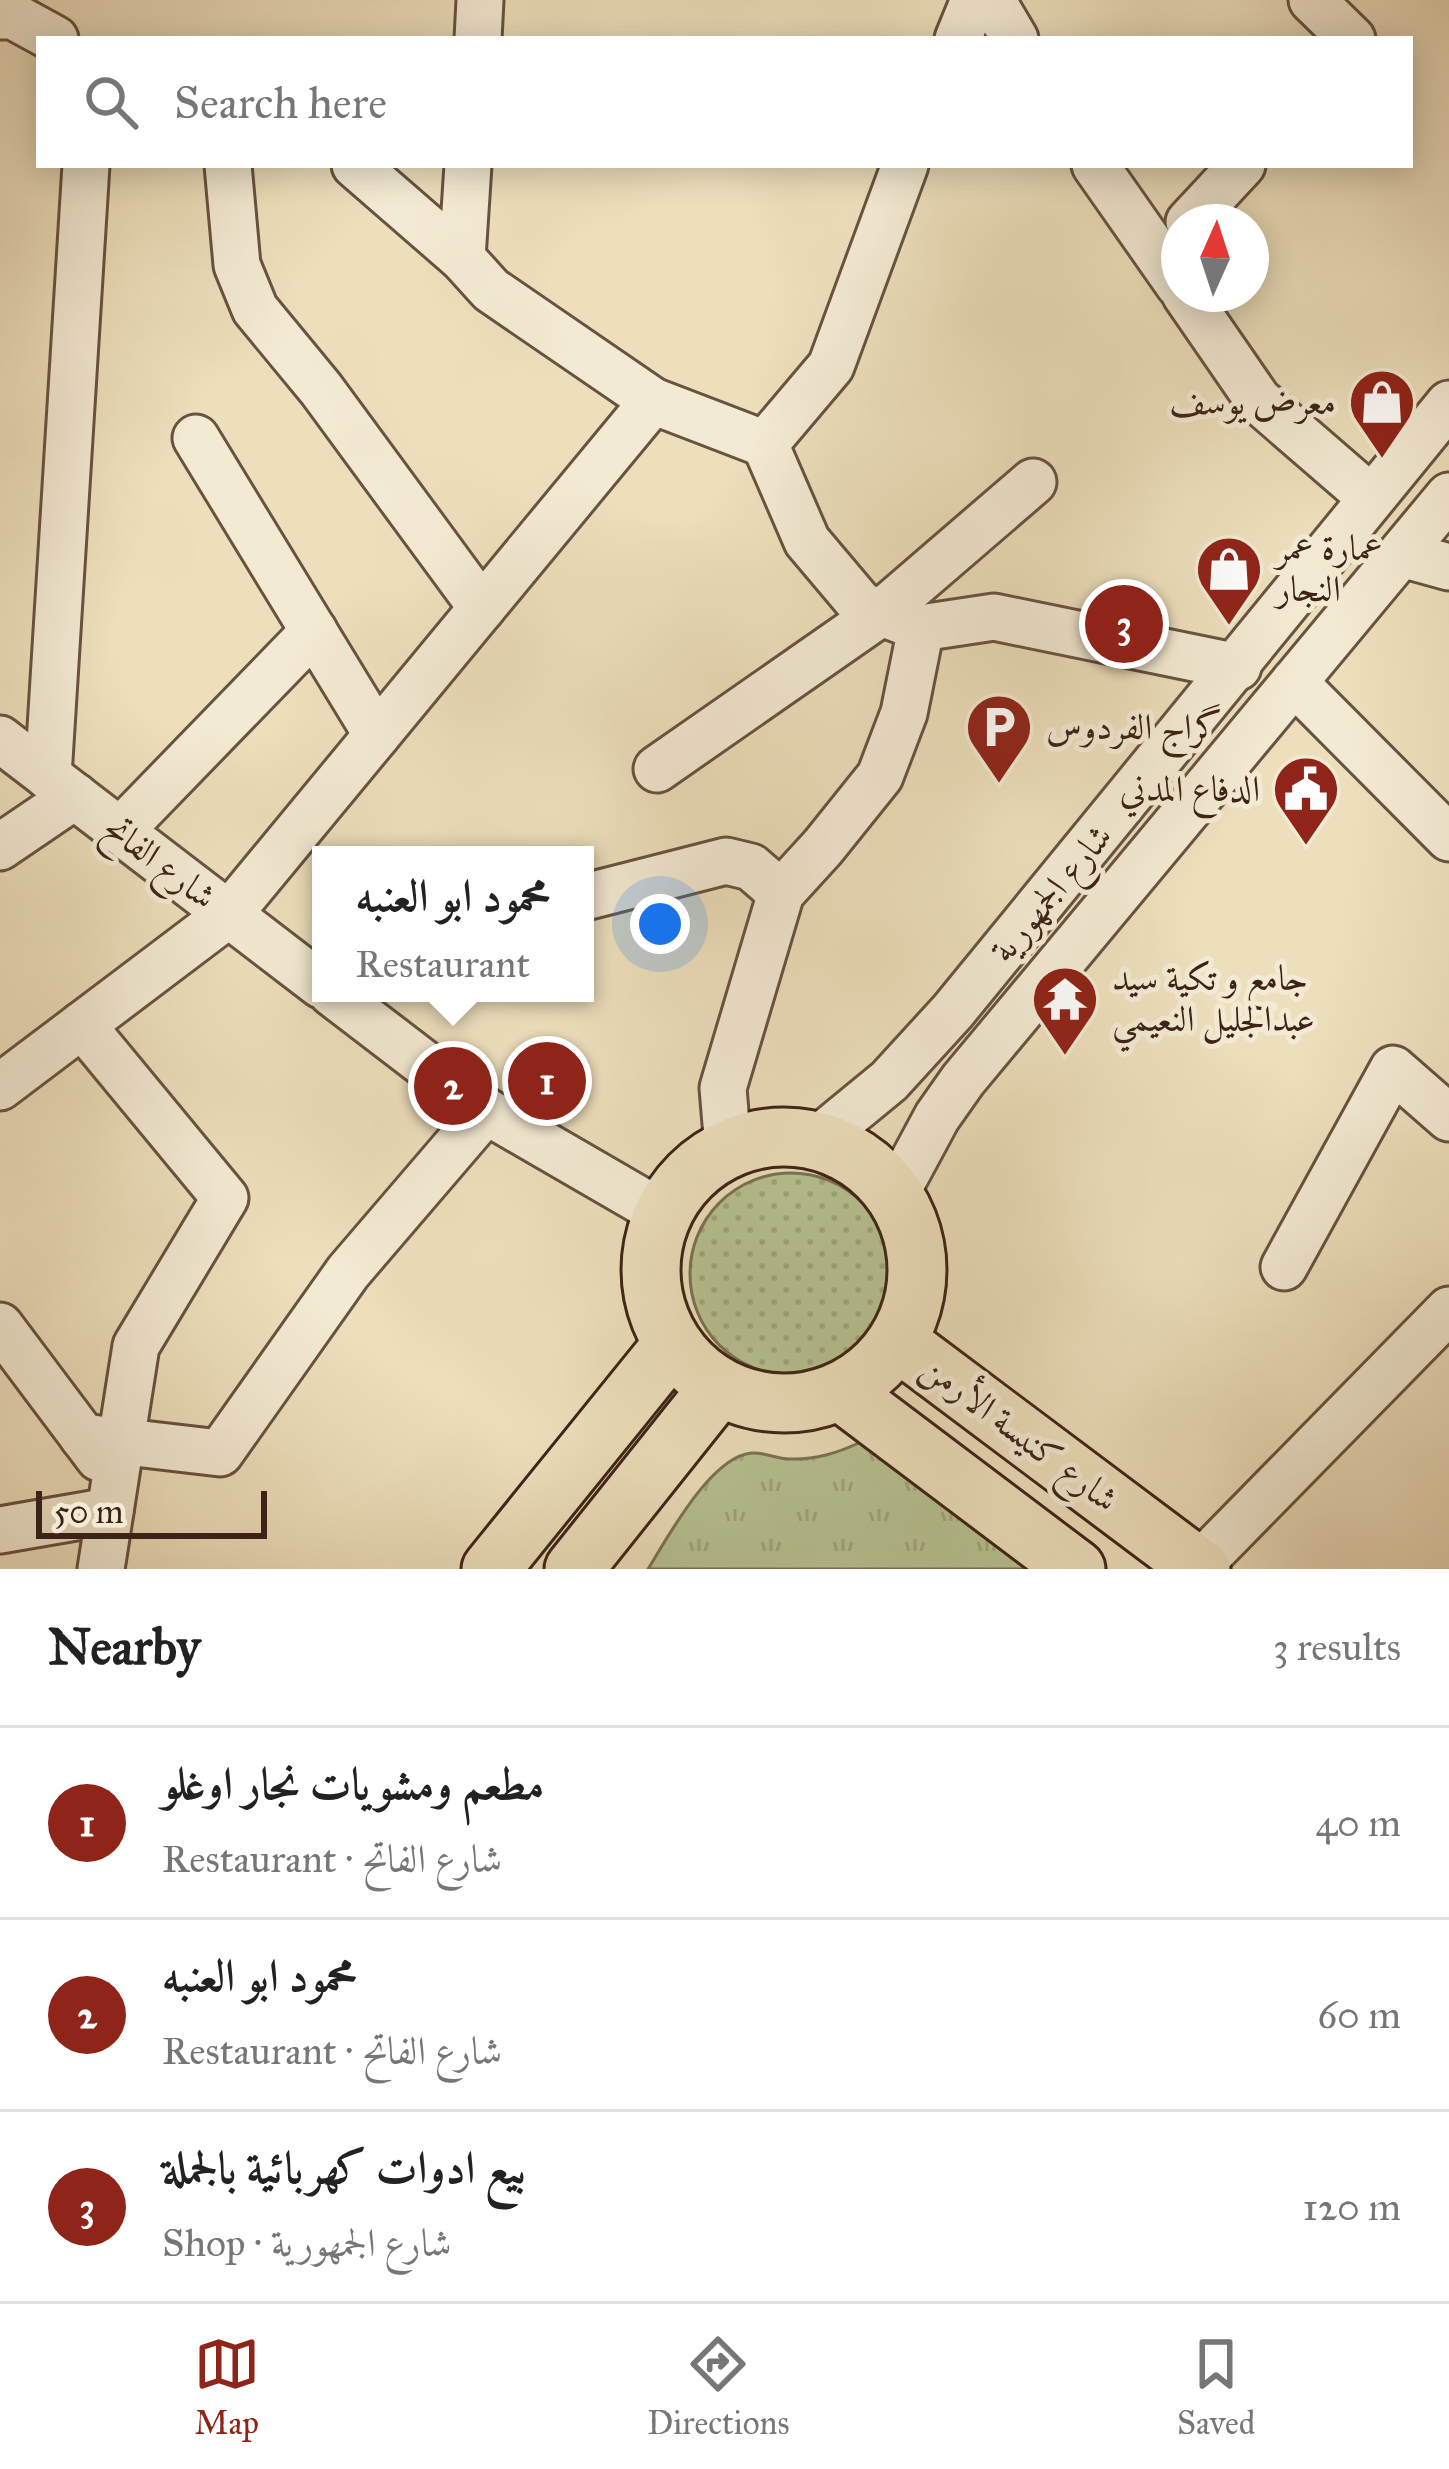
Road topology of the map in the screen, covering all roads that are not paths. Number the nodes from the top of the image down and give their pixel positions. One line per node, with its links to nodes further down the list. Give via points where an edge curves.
1 (481, 0): 7 (street)
2 (974, 0): 8 (street)
3 (992, 0): 9 (street)
4 (1312, 0): 10 (street)
5 (0, 16): 6 (street)
6 (50, 36)
7 (478, 36)
8 (959, 36)
9 (1014, 36)
10 (1349, 36)
11 (86, 168): 39 (street)
12 (228, 168): 31 (street, via 237,265 255,309)
13 (358, 168): 20 (street)
14 (468, 168): 20 (street)
15 (904, 168): 25 (street, via 831,366)
16 (1097, 168): 19 (street)
17 (1239, 168): 18 (street)
18 (1206, 204)
19 (1161, 245)
20 (462, 258): 22 (street, via 491,290)
21 (1197, 312): 28 (street, via 1258,400)
22 (653, 401): 25 (street); 31 (street)
23 (1449, 404): 28 (street, شارع الجمهورية)
24 (196, 438): 33 (street)
25 (765, 444): 32 (street, via 807,541 862,605)
26 (1034, 482): 32 (street)
27 (1449, 496): 29 (street, شارع الجمهورية)
28 (1370, 497): 34 (street, شارع الجمهورية)
29 (1402, 554): 30 (street); 35 (street, شارع الجمهورية)
30 (1449, 567)
31 (482, 608): 36 (street)
32 (901, 620): 34 (street, via 994,617); 38 (street); 43 (street, via 904,713 880,776)
33 (314, 631): 36 (street); 40 (street)
34 (1238, 667): 52 (street, شارع الجمهورية, via 922,1047)
35 (1294, 682): 41 (street); 54 (street, شارع الجمهورية, via 963,1080)
36 (377, 735): 45 (street)
37 (0, 739): 39 (street, شارع الفاتح)
38 (657, 769)
39 (62, 786): 40 (street, شارع الفاتح); 42 (street)
40 (120, 831): 45 (street, شارع الفاتح)
41 (1449, 838)
42 (0, 847)
43 (781, 893): 44 (street, via 751,867 726,861); 53 (street, via 723,1088)
44 (594, 895)
45 (229, 914): 46 (street, شارع الفاتح); 48 (street)
46 (312, 973)
47 (349, 1002): 50 (street, شارع الفاتح)
48 (82, 1025): 49 (street); 63 (street, via 224,1198 136,1346)
49 (0, 1087)
50 (486, 1111): 55 (street, شارع الفاتح); 63 (street, via 348,1271 220,1453)
51 (1449, 1118): 56 (street, via 1393,1069)
52 (816, 1141): 53 (main road, via 772,1137); 54 (main road, via 847,1152)
53 (728, 1148): 55 (main road, via 701,1165)
54 (895, 1196): 59 (main road, via 918,1268)
55 (662, 1213): 60 (main road, via 650,1257 653,1303)
56 (1284, 1267)
57 (1449, 1310): 65 (street)
58 (0, 1326): 63 (street)
59 (897, 1341): 62 (main road); 65 (main road, شارع كنيسة الأرمن)
60 (672, 1345): 61 (main road); 67 (main road)
61 (719, 1387): 62 (main road, via 779,1403); 68 (main road)
62 (840, 1391): 69 (main road, شارع كنيسة الأرمن)
63 (107, 1467): 64 (street); 66 (street)
64 (0, 1530)
65 (1200, 1568)
66 (101, 1569)
67 (491, 1569)
68 (574, 1569)
69 (1076, 1569)

